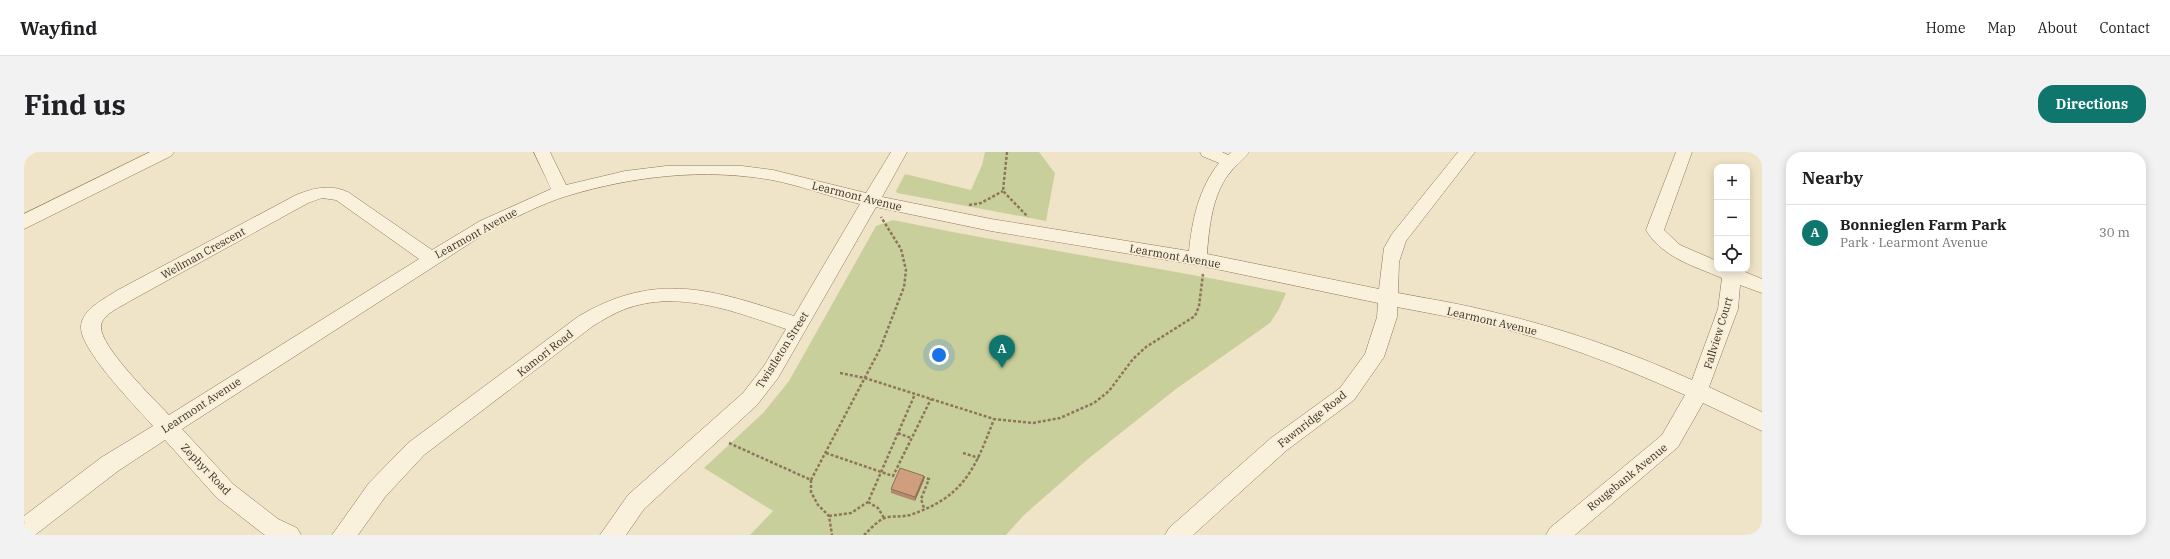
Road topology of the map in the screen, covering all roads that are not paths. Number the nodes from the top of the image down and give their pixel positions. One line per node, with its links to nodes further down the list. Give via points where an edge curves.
1 (165, 152): 10 (street)
2 (542, 152): 8 (street)
3 (899, 152): 9 (street, Twistleton Street)
4 (1208, 152): 7 (street)
5 (1467, 152): 17 (street, Fawnridge Road, via 1398,238 1390,262)
6 (1684, 152): 13 (street, via 1655,230 1672,248)
7 (1235, 157): 12 (street, via 1215,180 1203,213)
8 (561, 192): 9 (street, Learmont Avenue, via 647,172 720,162 773,175); 11 (street, Learmont Avenue, via 498,218)
9 (876, 208): 12 (street, Learmont Avenue, via 1012,230); 18 (street, Twistleton Street)
10 (24, 222)
11 (430, 258): 21 (street, Learmont Avenue); 21 (street, Wellman Crescent, via 342,196 322,192 302,199 105,307 97,313 91,326 98,345 109,363)
12 (1200, 266): 17 (street, Learmont Avenue)
13 (1714, 266)
14 (1722, 272): 19 (street, Fallview Court, via 1728,309)
15 (1727, 272): 16 (street)
16 (1762, 286)
17 (1389, 298): 19 (street, Learmont Avenue, via 1493,319 1542,332 1639,365); 26 (street, Fawnridge Road, via 1387,317 1374,357 1347,394 1279,444)
18 (798, 325): 24 (street, Kamori Road, via 701,295 666,294 622,302 586,321 416,449 377,490); 25 (street, Twistleton Street, via 770,372 750,398 636,502)
19 (1698, 391): 20 (street, Learmont Avenue); 27 (street, Rougebank Avenue, via 1665,446)
20 (1762, 422)
21 (166, 427): 22 (street, Learmont Avenue, via 110,464); 23 (street, Zephyr Road, via 225,491 270,526)
22 (24, 530)
23 (288, 535)
24 (344, 535)
25 (612, 535)
26 (1177, 535)
27 (1558, 535)

